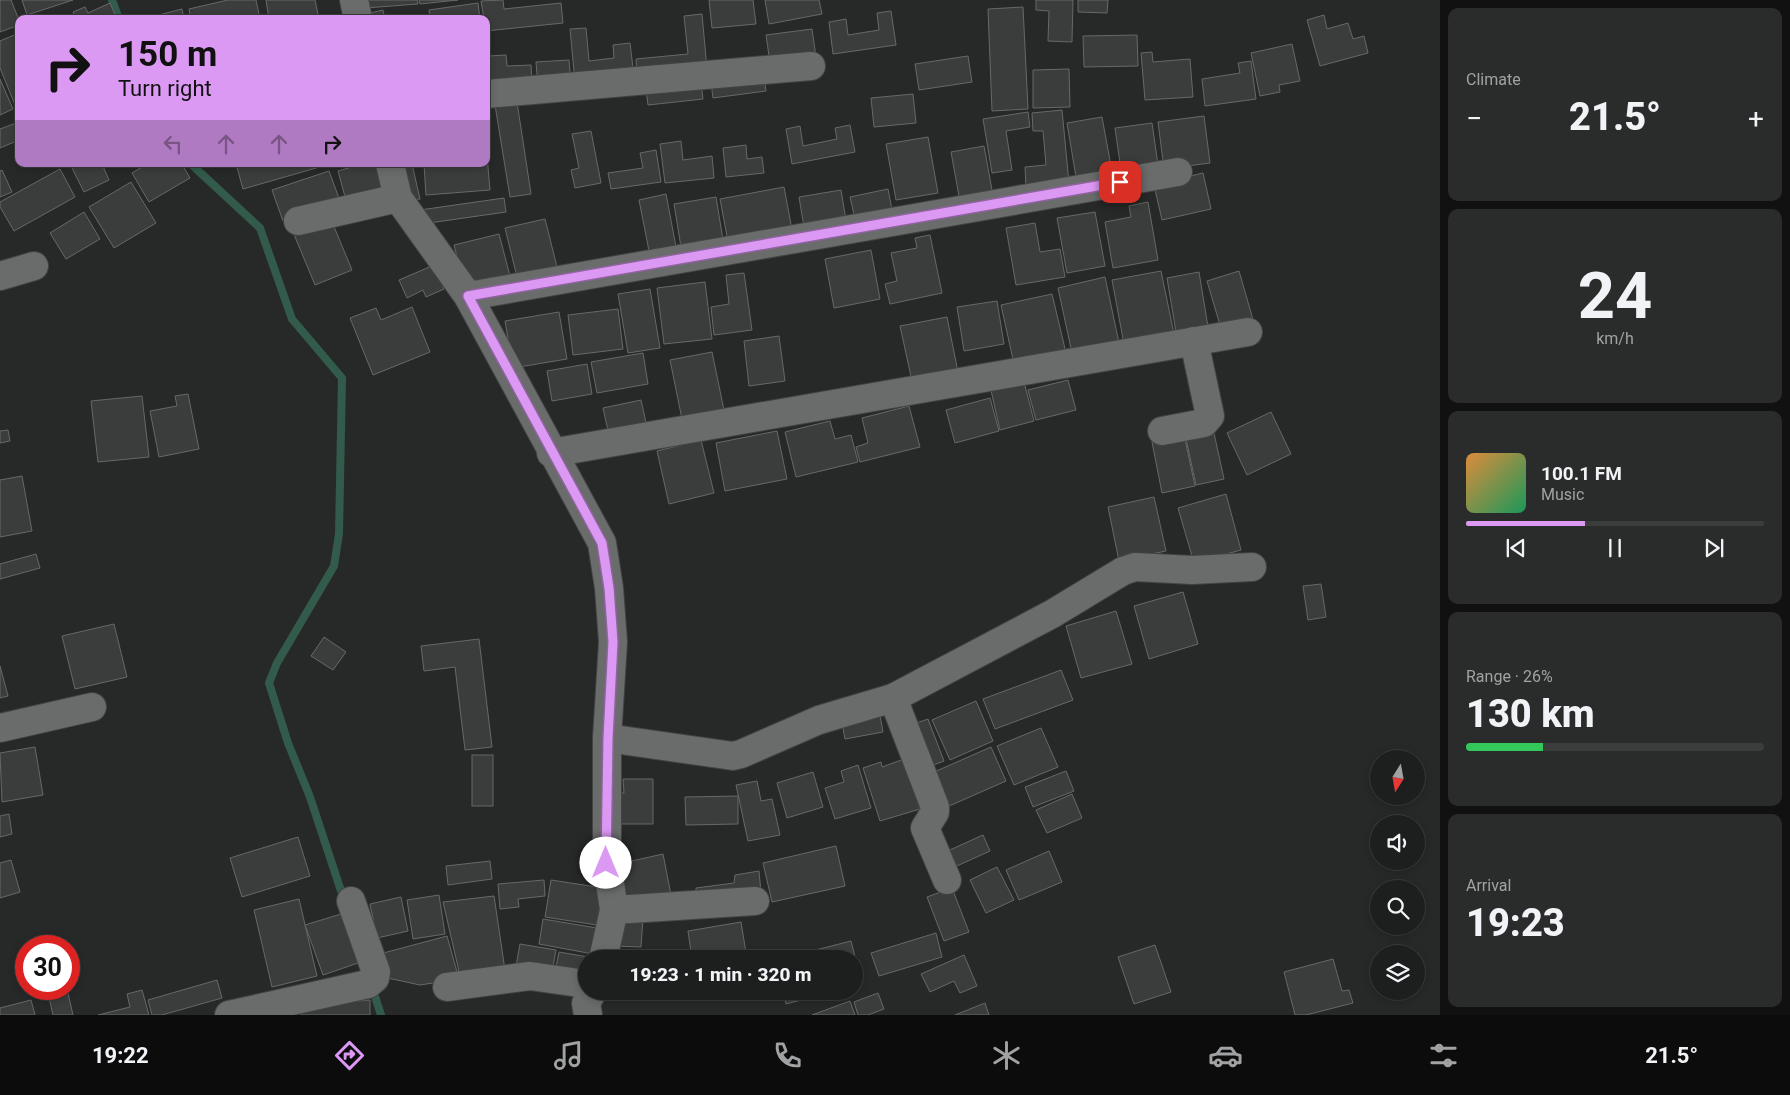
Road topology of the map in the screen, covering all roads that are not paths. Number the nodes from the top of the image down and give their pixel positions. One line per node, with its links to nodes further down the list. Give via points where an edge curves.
1 (354, 0): 2 (street)
2 (357, 15)
3 (812, 66): 4 (street)
4 (490, 94)
5 (391, 167): 7 (street)
6 (1178, 172): 11 (street)
7 (398, 198): 8 (street); 11 (street)
8 (298, 221)
9 (34, 266): 10 (street)
10 (0, 276)
11 (468, 296): 15 (street)
12 (1248, 332): 13 (street)
13 (1194, 342): 14 (street, via 1210,416 1204,423); 15 (street)
14 (1162, 432)
15 (551, 453): 20 (street, via 602,543 613,642)
16 (1252, 567): 17 (street, via 1192,570 1135,567 1124,571 1052,614)
17 (893, 698): 20 (street, via 818,720 733,756); 21 (street, via 934,807 935,812 925,828)
18 (92, 707): 19 (street)
19 (0, 728)
20 (608, 738): 24 (street, via 606,863)
21 (947, 880)
22 (351, 901): 29 (street, via 376,972 375,978 368,984)
23 (755, 901): 24 (street)
24 (614, 910): 25 (street)
25 (605, 950)
26 (578, 983): 27 (street, via 530,976)
27 (447, 987)
28 (588, 1000): 30 (street)
29 (229, 1015)
30 (588, 1015)

